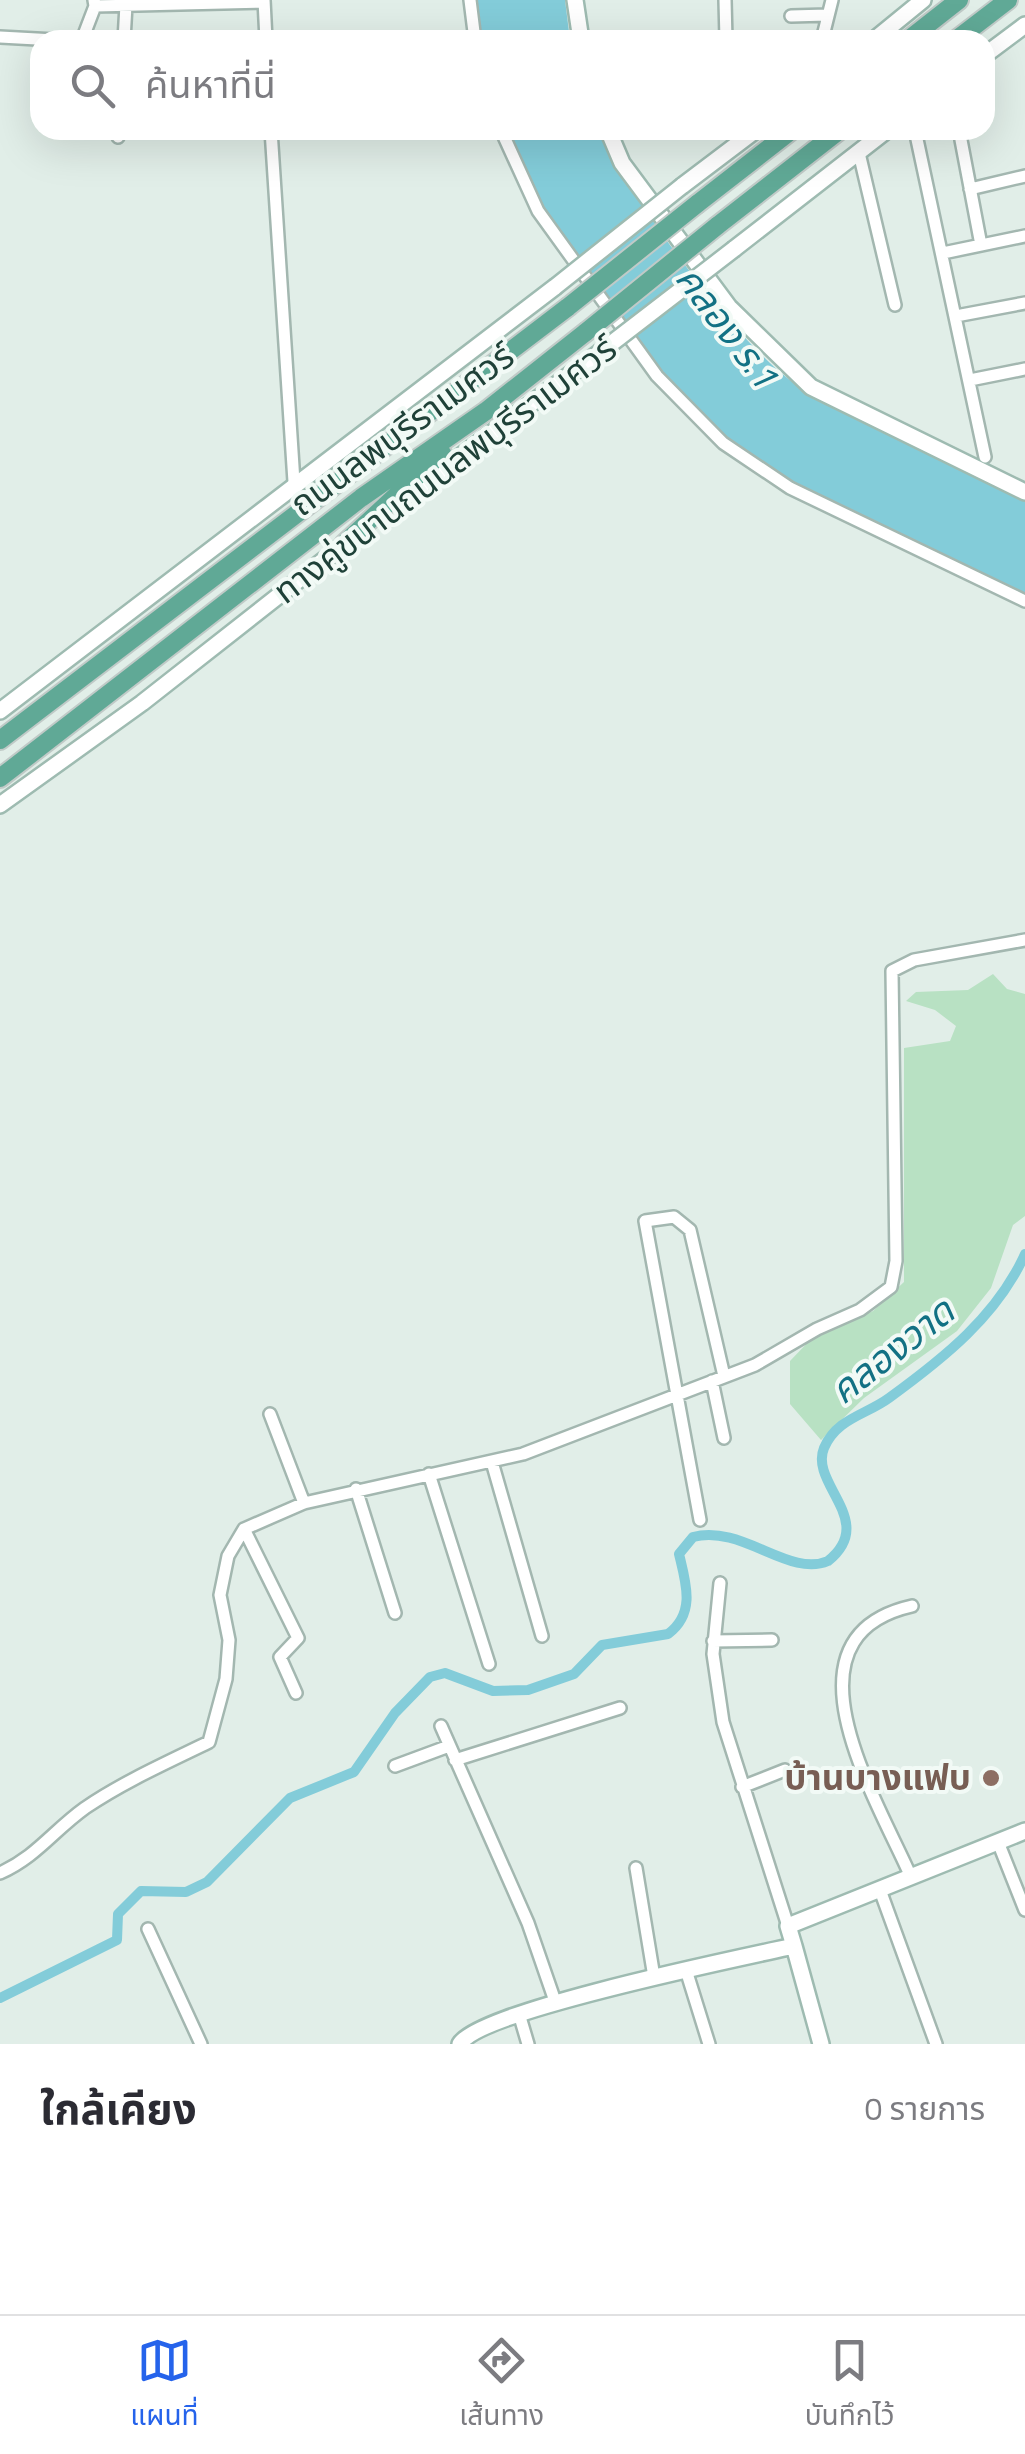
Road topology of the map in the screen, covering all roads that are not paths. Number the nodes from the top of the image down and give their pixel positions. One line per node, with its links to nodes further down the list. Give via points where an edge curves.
1 (470, 0): 17 (street)
2 (574, 0): 18 (main road)
3 (726, 0): 19 (street)
4 (832, 0): 11 (street)
5 (923, 0): 21 (main road)
6 (959, 0): 22 (main road)
7 (264, 1): 10 (street); 16 (street)
8 (1000, 2): 23 (main road)
9 (94, 3): 10 (street); 14 (street)
10 (126, 5): 15 (street)
11 (827, 14): 12 (street); 20 (street)
12 (791, 16)
13 (1025, 25): 26 (main road)
14 (85, 30)
15 (125, 30)
16 (265, 30)
17 (474, 30)
18 (579, 30)
19 (726, 30)
20 (824, 30)
21 (886, 30)
22 (921, 30)
23 (968, 30)
24 (0, 37): 25 (street)
25 (30, 39)
26 (995, 48)
27 (272, 140): 50 (street)
28 (506, 140): 54 (street, via 538,211 657,376 723,443 790,488)
29 (612, 140): 51 (main road, via 622,163 729,307 811,386)
30 (743, 140): 50 (main road, bridge)
31 (779, 140): 49 (main road, ถนนลพบุรีราเมศวร์, bridge)
32 (827, 140): 47 (main road, ถนนลพบุรีราเมศวร์, bridge)
33 (874, 140): 36 (main road, ทางคู่ขนานถนนลพบุรีราเมศวร์)
34 (917, 140): 41 (street)
35 (961, 140): 38 (street)
36 (859, 152): 43 (street); 53 (main road, ทางคู่ขนานถนนลพบุรีราเมศวร์, bridge)
37 (1025, 176): 38 (street)
38 (970, 189): 40 (street)
39 (1025, 236): 40 (street)
40 (981, 245): 41 (street)
41 (943, 253): 44 (street)
42 (1025, 303): 44 (street)
43 (894, 305)
44 (956, 316): 46 (street)
45 (1025, 369): 46 (street)
46 (970, 380): 48 (street)
47 (486, 412): 52 (main road, ถนนลพบุรีราเมศวร์); 53 (main road)
48 (984, 457)
49 (345, 476): 52 (main road); 55 (main road, ถนนลพบุรีราเมศวร์)
50 (294, 482): 56 (main road)
51 (1025, 492)
52 (361, 498): 59 (main road, ถนนลพบุรีราเมศวร์)
53 (344, 544): 60 (main road, ทางคู่ขนานถนนลพบุรีราเมศวร์)
54 (1025, 600)
55 (76, 681): 57 (main road); 58 (main road, ถนนลพบุรีราเมศวร์)
56 (0, 711)
57 (0, 730)
58 (0, 740)
59 (0, 778)
60 (0, 805)
61 (1025, 940): 62 (street, via 914,960 892,971 891,1288 756,1365)
62 (718, 1378): 63 (street); 63 (street, via 690,1230 674,1217 655,1216 645,1221); 65 (street)
63 (676, 1394): 66 (street); 70 (street)
64 (270, 1414): 69 (street)
65 (724, 1438)
66 (492, 1462): 67 (street); 75 (street)
67 (429, 1474): 68 (street); 78 (street)
68 (356, 1489): 69 (street); 74 (street)
69 (304, 1503): 71 (street)
70 (700, 1520)
71 (244, 1530): 79 (street, via 298,1638 280,1657); 90 (street, via 228,1556 220,1595 226,1680 209,1742 87,1807 30,1860)
72 (720, 1584): 77 (street)
73 (912, 1606): 91 (street, via 880,1616 856,1634 842,1697 850,1735)
74 (395, 1613)
75 (542, 1636)
76 (772, 1640): 77 (street)
77 (713, 1641): 86 (street, via 719,1704)
78 (490, 1664)
79 (296, 1693)
80 (620, 1708): 83 (street)
81 (441, 1726): 82 (street)
82 (449, 1746): 83 (street); 84 (street)
83 (456, 1760): 99 (street)
84 (395, 1766)
85 (785, 1770): 86 (street)
86 (742, 1787): 94 (street)
87 (1025, 1831): 88 (main road)
88 (998, 1842): 91 (main road); 93 (street)
89 (636, 1868): 98 (street)
90 (0, 1873)
91 (911, 1877): 92 (main road)
92 (880, 1890): 94 (main road); 106 (street)
93 (1025, 1910)
94 (788, 1926): 96 (main road)
95 (148, 1929): 101 (street)
96 (794, 1946): 97 (main road); 105 (main road)
97 (686, 1970): 98 (main road); 104 (street)
98 (654, 1977): 99 (main road)
99 (556, 2004): 100 (main road)
100 (520, 2017): 102 (main road, via 474,2032); 103 (street)
101 (200, 2044)
102 (460, 2044)
103 (528, 2044)
104 (708, 2044)
105 (821, 2044)
106 (936, 2044)

